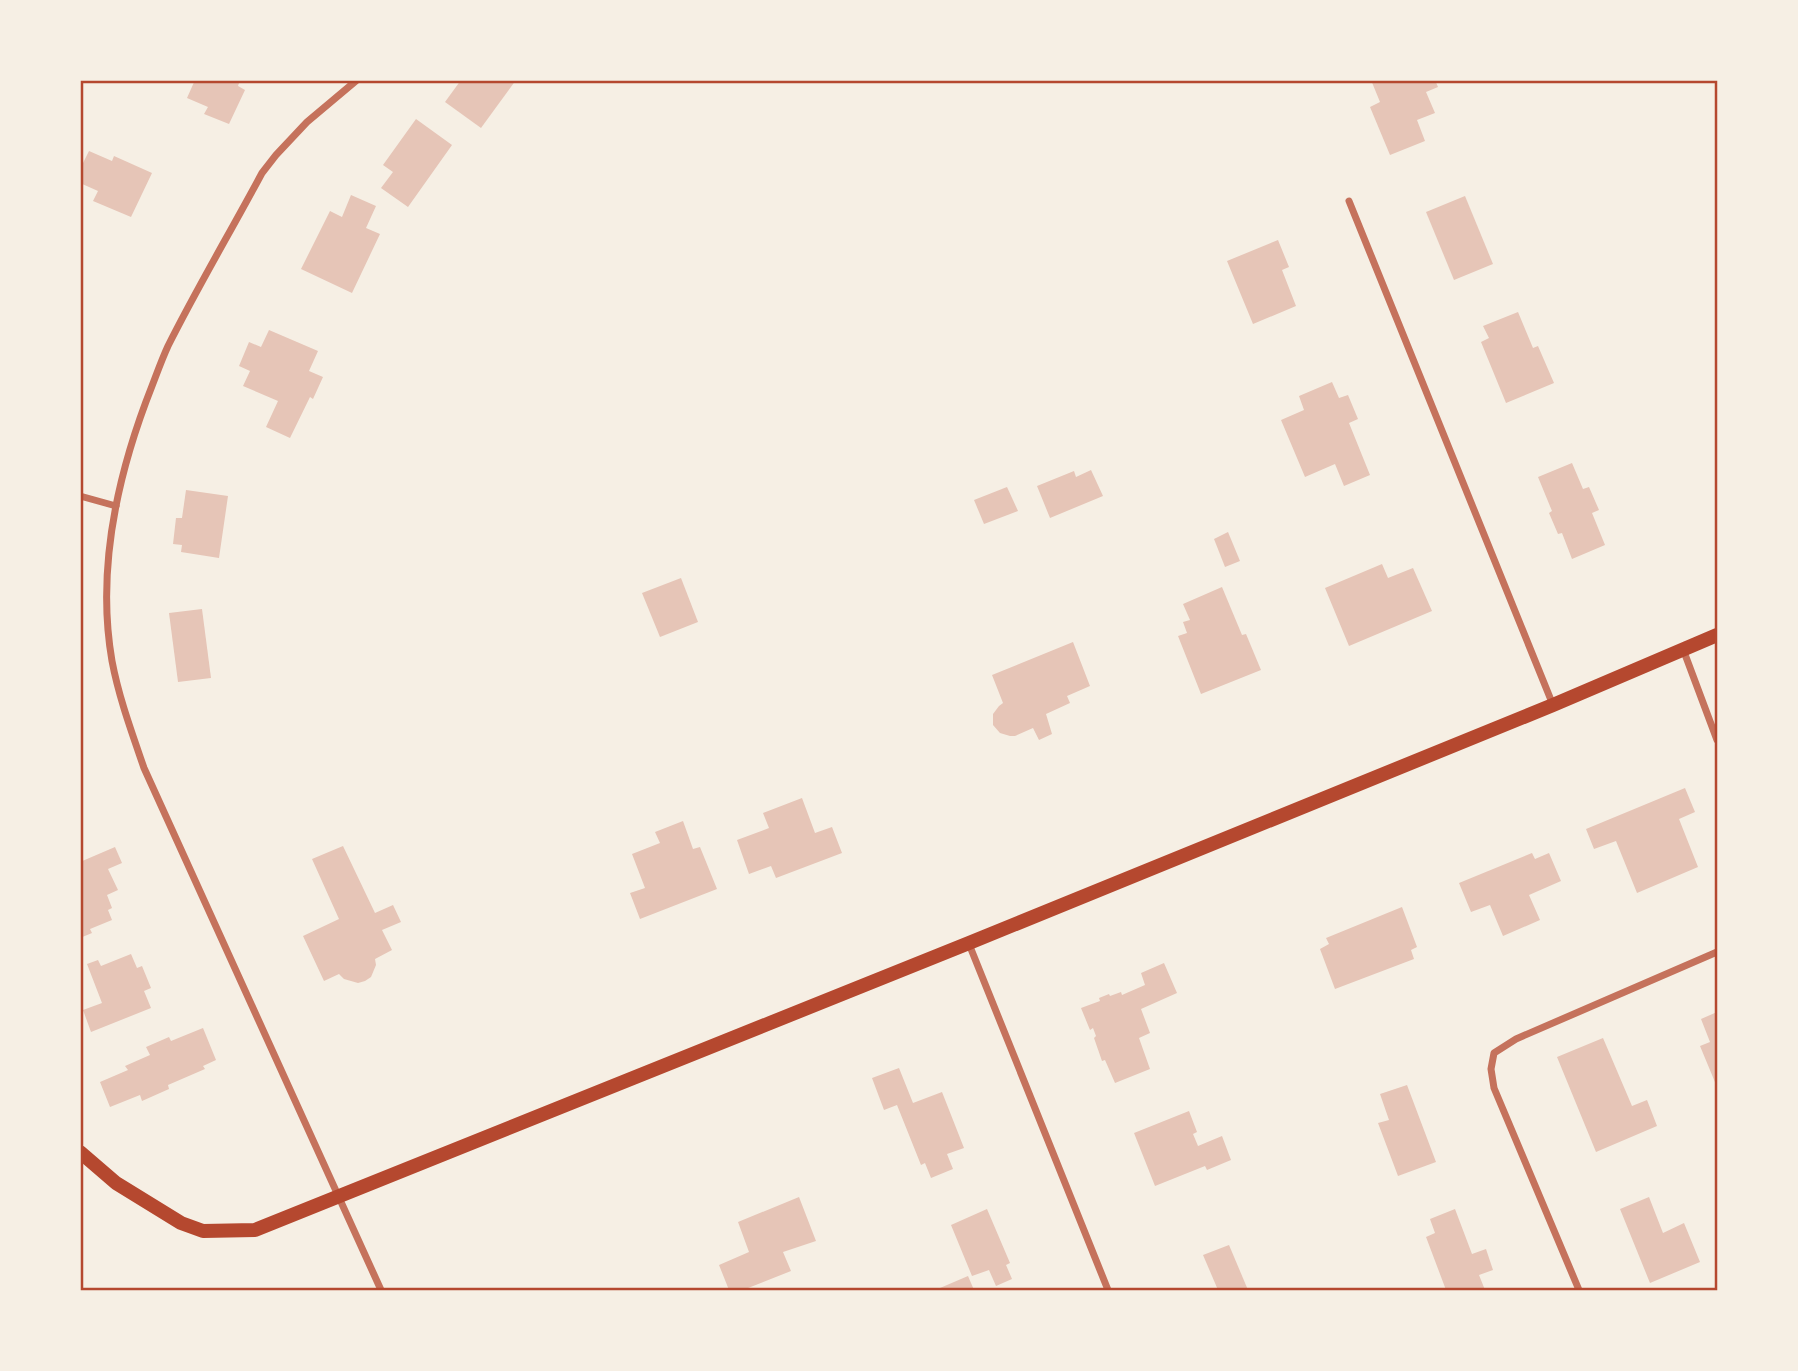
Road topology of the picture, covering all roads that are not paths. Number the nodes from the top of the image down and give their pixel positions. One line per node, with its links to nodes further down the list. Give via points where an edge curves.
1 (357, 80): 4 (street, via 307,122 262,173 167,348 139,418)
2 (1349, 201): 7 (street)
3 (80, 496): 4 (street)
4 (116, 506): 12 (street, via 107,604 112,660 125,715 144,768)
5 (1717, 635): 6 (main road)
6 (1683, 649): 7 (main road); 8 (street)
7 (1553, 705): 9 (main road)
8 (1717, 740)
9 (969, 943): 12 (main road); 14 (street)
10 (1717, 952): 15 (street, via 1516,1039 1494,1053 1494,1088)
11 (80, 1152): 12 (main road, via 145,1203 203,1231 255,1230)
12 (338, 1197): 13 (street)
13 (381, 1290)
14 (1108, 1290)
15 (1578, 1290)

